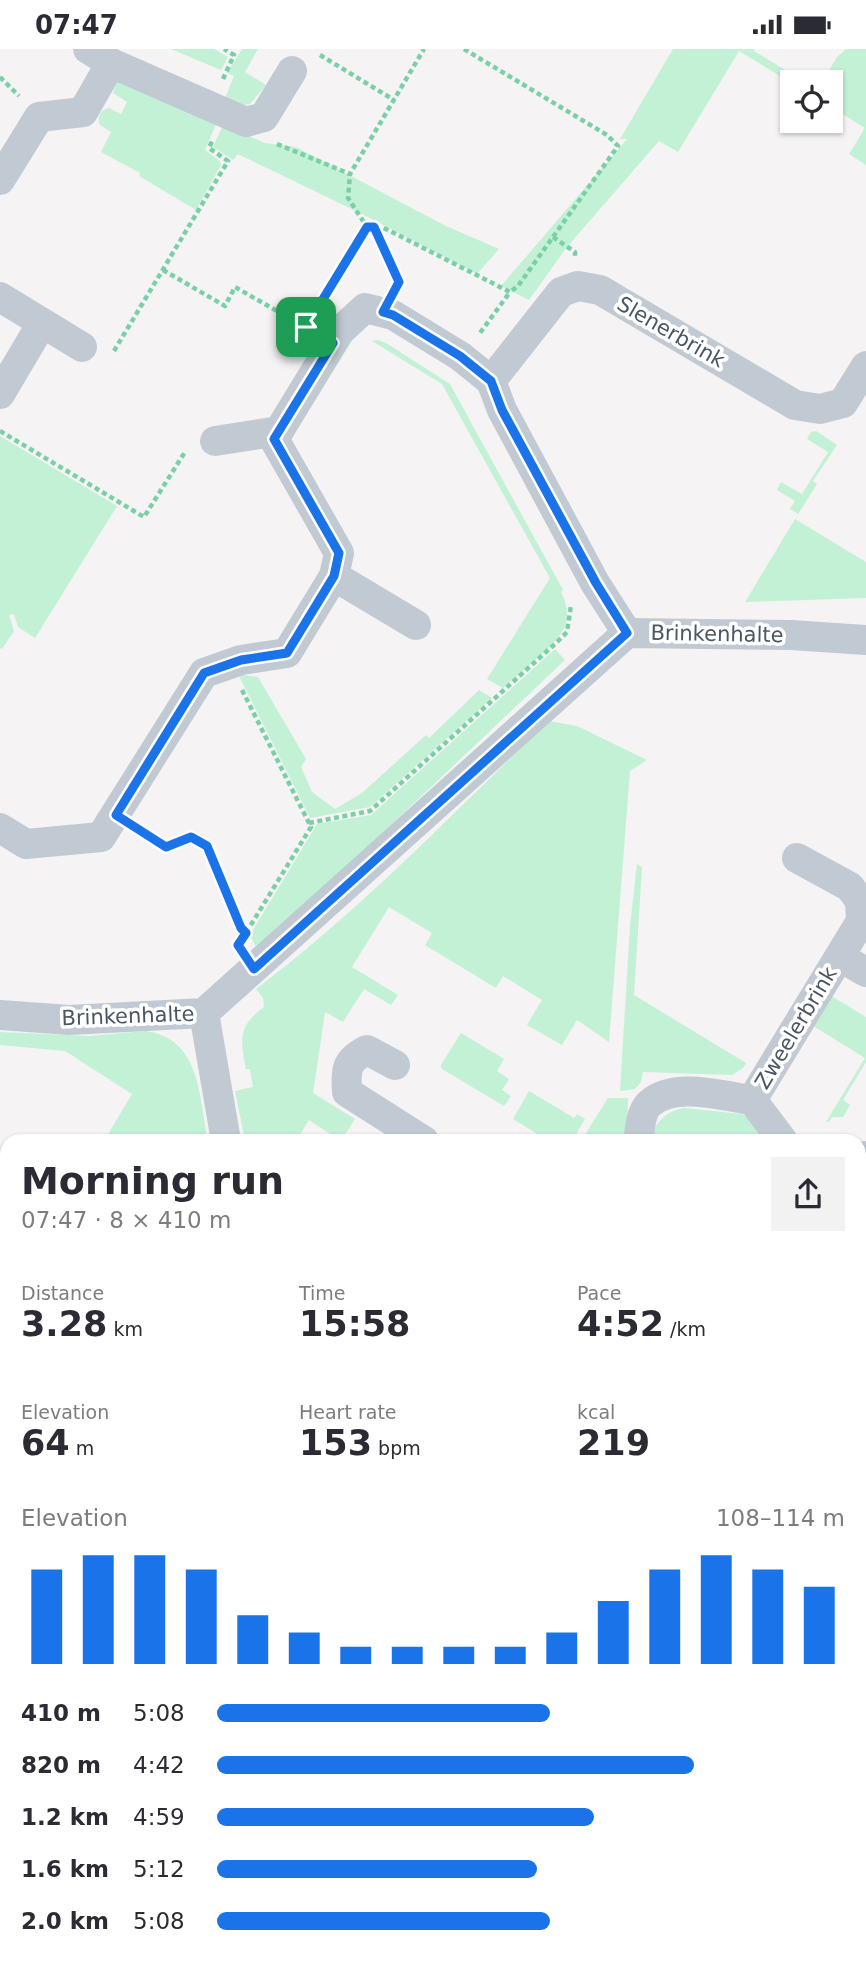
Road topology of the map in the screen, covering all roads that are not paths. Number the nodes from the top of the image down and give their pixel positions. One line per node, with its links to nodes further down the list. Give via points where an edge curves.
1 (99, 56): 2 (street, via 246,123 264,117); 3 (street, via 83,112 39,117)
2 (301, 60)
3 (0, 180)
4 (0, 297): 5 (street)
5 (42, 323): 6 (street); 9 (street)
6 (82, 347)
7 (866, 366): 8 (street, Slenerbrink, via 843,403 820,409 795,405 600,290 578,286 561,292)
8 (491, 381): 10 (street, via 463,357 393,315 365,308 341,331); 14 (street, via 502,410)
9 (0, 394)
10 (279, 431): 11 (street); 12 (street, via 274,439 339,553)
11 (215, 442)
12 (334, 576): 13 (street); 16 (street, via 287,653 204,673 102,837 26,844)
13 (416, 625)
14 (627, 633): 15 (street, Brinkenhalte); 20 (street, Brinkenhalte)
15 (866, 640)
16 (0, 828)
17 (797, 858): 18 (street, Zweelerbrink, via 850,887 860,901 861,921)
18 (840, 957): 19 (street, Zweelerbrink); 23 (street, Zweelerbrink)
19 (866, 972)
20 (204, 1013): 21 (street, Brinkenhalte, via 69,1020); 24 (street)
21 (0, 1015)
22 (395, 1065): 25 (street, via 367,1050 354,1057 346,1070 347,1092)
23 (752, 1100): 26 (street, Zweelerbrink, via 667,1093 647,1105); 27 (street, Zweelerbrink)
24 (225, 1134)
25 (413, 1134)
26 (640, 1134)
27 (778, 1134)

